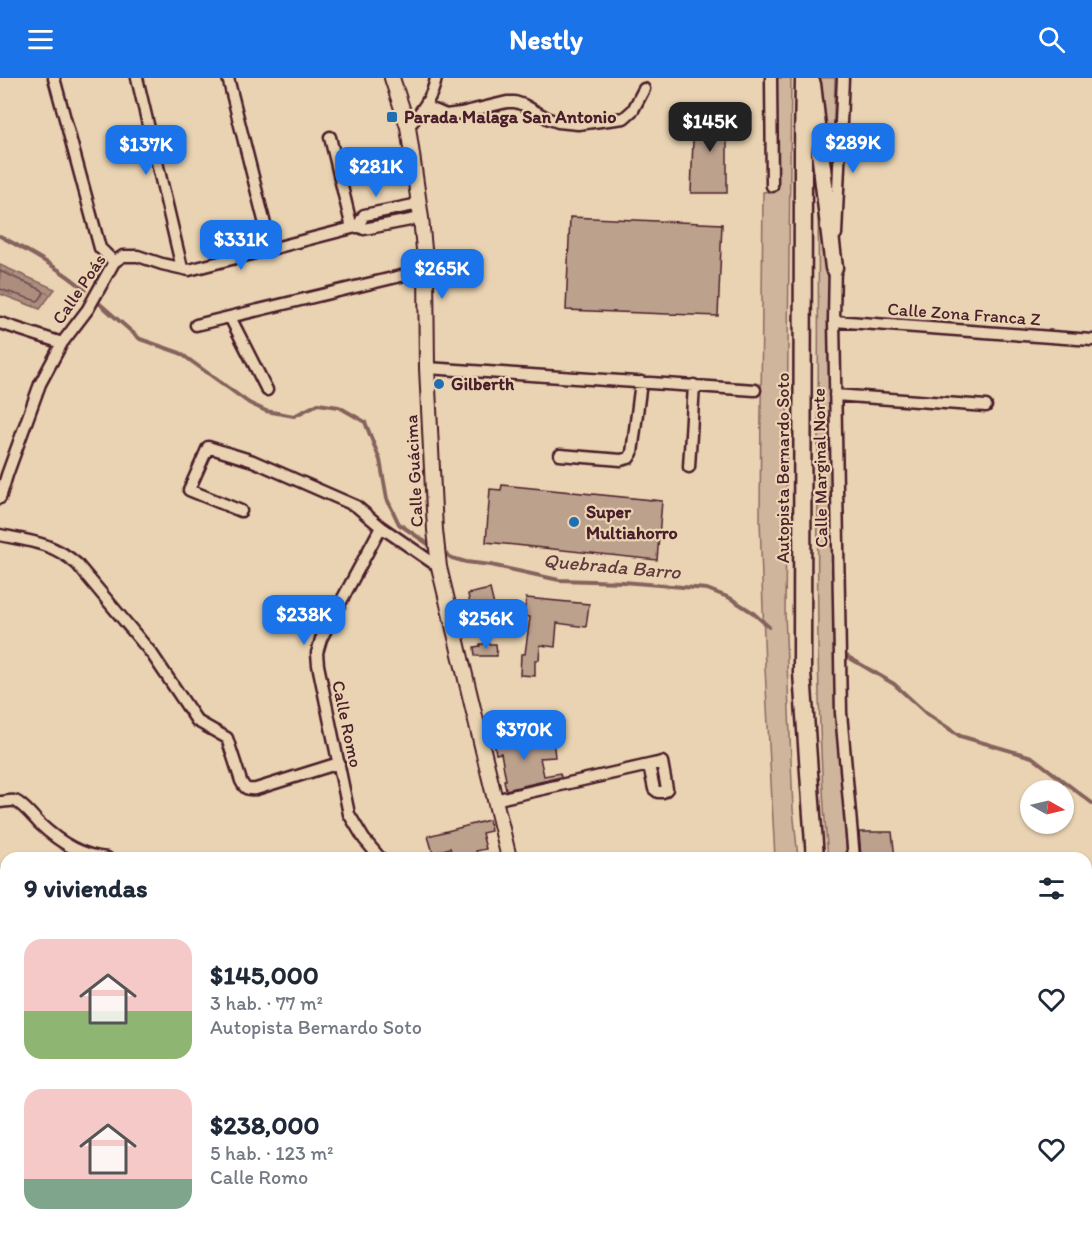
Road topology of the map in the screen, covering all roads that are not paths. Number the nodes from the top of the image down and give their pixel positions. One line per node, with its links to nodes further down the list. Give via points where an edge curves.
1 (54, 78): 18 (street, via 100,248)
2 (137, 78): 19 (street)
3 (228, 78): 17 (street)
4 (392, 78): 12 (main road, Calle Guácima)
5 (436, 78): 11 (street)
6 (771, 78): 14 (street)
7 (804, 78): 49 (highway, Autopista Bernardo Soto, via 802,673)
8 (812, 78): 20 (highway)
9 (843, 78): 20 (street, Calle Marginal Norte)
10 (644, 89): 11 (street, via 624,118 578,124 549,119 515,102 446,115)
11 (425, 106): 12 (street)
12 (408, 127): 15 (main road, Calle Guácima)
13 (330, 137): 16 (street)
14 (772, 186)
15 (420, 211): 16 (street, Calle Poás, via 364,229); 21 (main road, Calle Guácima)
16 (355, 227): 17 (street, Calle Poás)
17 (271, 249): 19 (street, Calle Poás, via 189,270)
18 (114, 262): 19 (street, Calle Poás, via 123,256 138,256); 27 (street, Calle Poás)
19 (182, 268)
20 (834, 268): 23 (street, Calle Marginal Norte)
21 (426, 270): 22 (street); 28 (main road, Calle Guácima)
22 (230, 317): 25 (street); 31 (street)
23 (834, 321): 26 (street, Calle Zona Franca Z); 33 (street, Calle Marginal Norte)
24 (0, 323): 27 (street)
25 (196, 325)
26 (1092, 340)
27 (62, 343): 37 (street, Calle Poás, via 40,384)
28 (428, 368): 29 (street); 41 (main road, Calle Guácima)
29 (641, 382): 30 (street); 35 (street, via 629,458)
30 (694, 385): 32 (street); 36 (street)
31 (267, 390)
32 (754, 390)
33 (836, 395): 34 (street); 50 (street, Calle Marginal Norte, via 841,712)
34 (986, 406)
35 (560, 455)
36 (689, 467)
37 (0, 498)
38 (241, 511): 39 (street, via 189,490 208,447 253,461 356,506)
39 (381, 527): 41 (street); 42 (street, Calle Romo, via 317,653)
40 (0, 535): 42 (street, via 51,546 77,564 152,654 197,721 228,738 244,788 256,789)
41 (438, 562): 44 (main road, Calle Guácima)
42 (339, 763): 47 (street, Calle Romo, via 349,814)
43 (649, 765): 44 (street)
44 (494, 800): 48 (main road, Calle Guácima)
45 (0, 802): 46 (street, via 15,801)
46 (79, 852)
47 (375, 852)
48 (507, 852)
49 (815, 852)
50 (853, 852)

